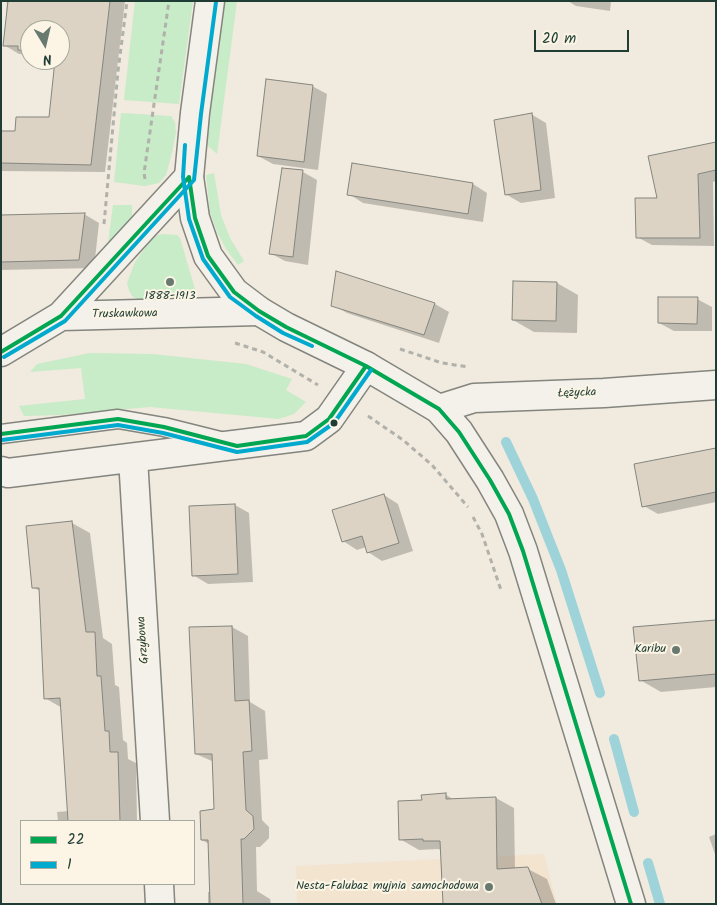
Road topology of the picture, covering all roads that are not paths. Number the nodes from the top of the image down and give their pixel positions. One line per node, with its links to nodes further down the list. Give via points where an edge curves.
1 (210, 1): 2 (street)
2 (188, 177): 3 (street, via 195,218 208,256 234,292); 4 (street, Truskawkowa)
3 (258, 311): 4 (street, Truskawkowa); 6 (street)
4 (61, 316): 5 (street)
5 (1, 352)
6 (366, 366): 8 (street); 10 (street, via 329,419 306,436)
7 (716, 386): 8 (street, Łężycka, via 474,398)
8 (439, 409): 16 (street, via 460,432 509,514 549,631)
9 (1, 434): 10 (lane, via 118,419)
10 (237, 446): 11 (street)
11 (132, 458): 12 (street, via 8,473); 13 (street, Grzybowa)
12 (1, 471)
13 (155, 820)
14 (159, 885): 15 (street)
15 (160, 904)
16 (632, 904)

